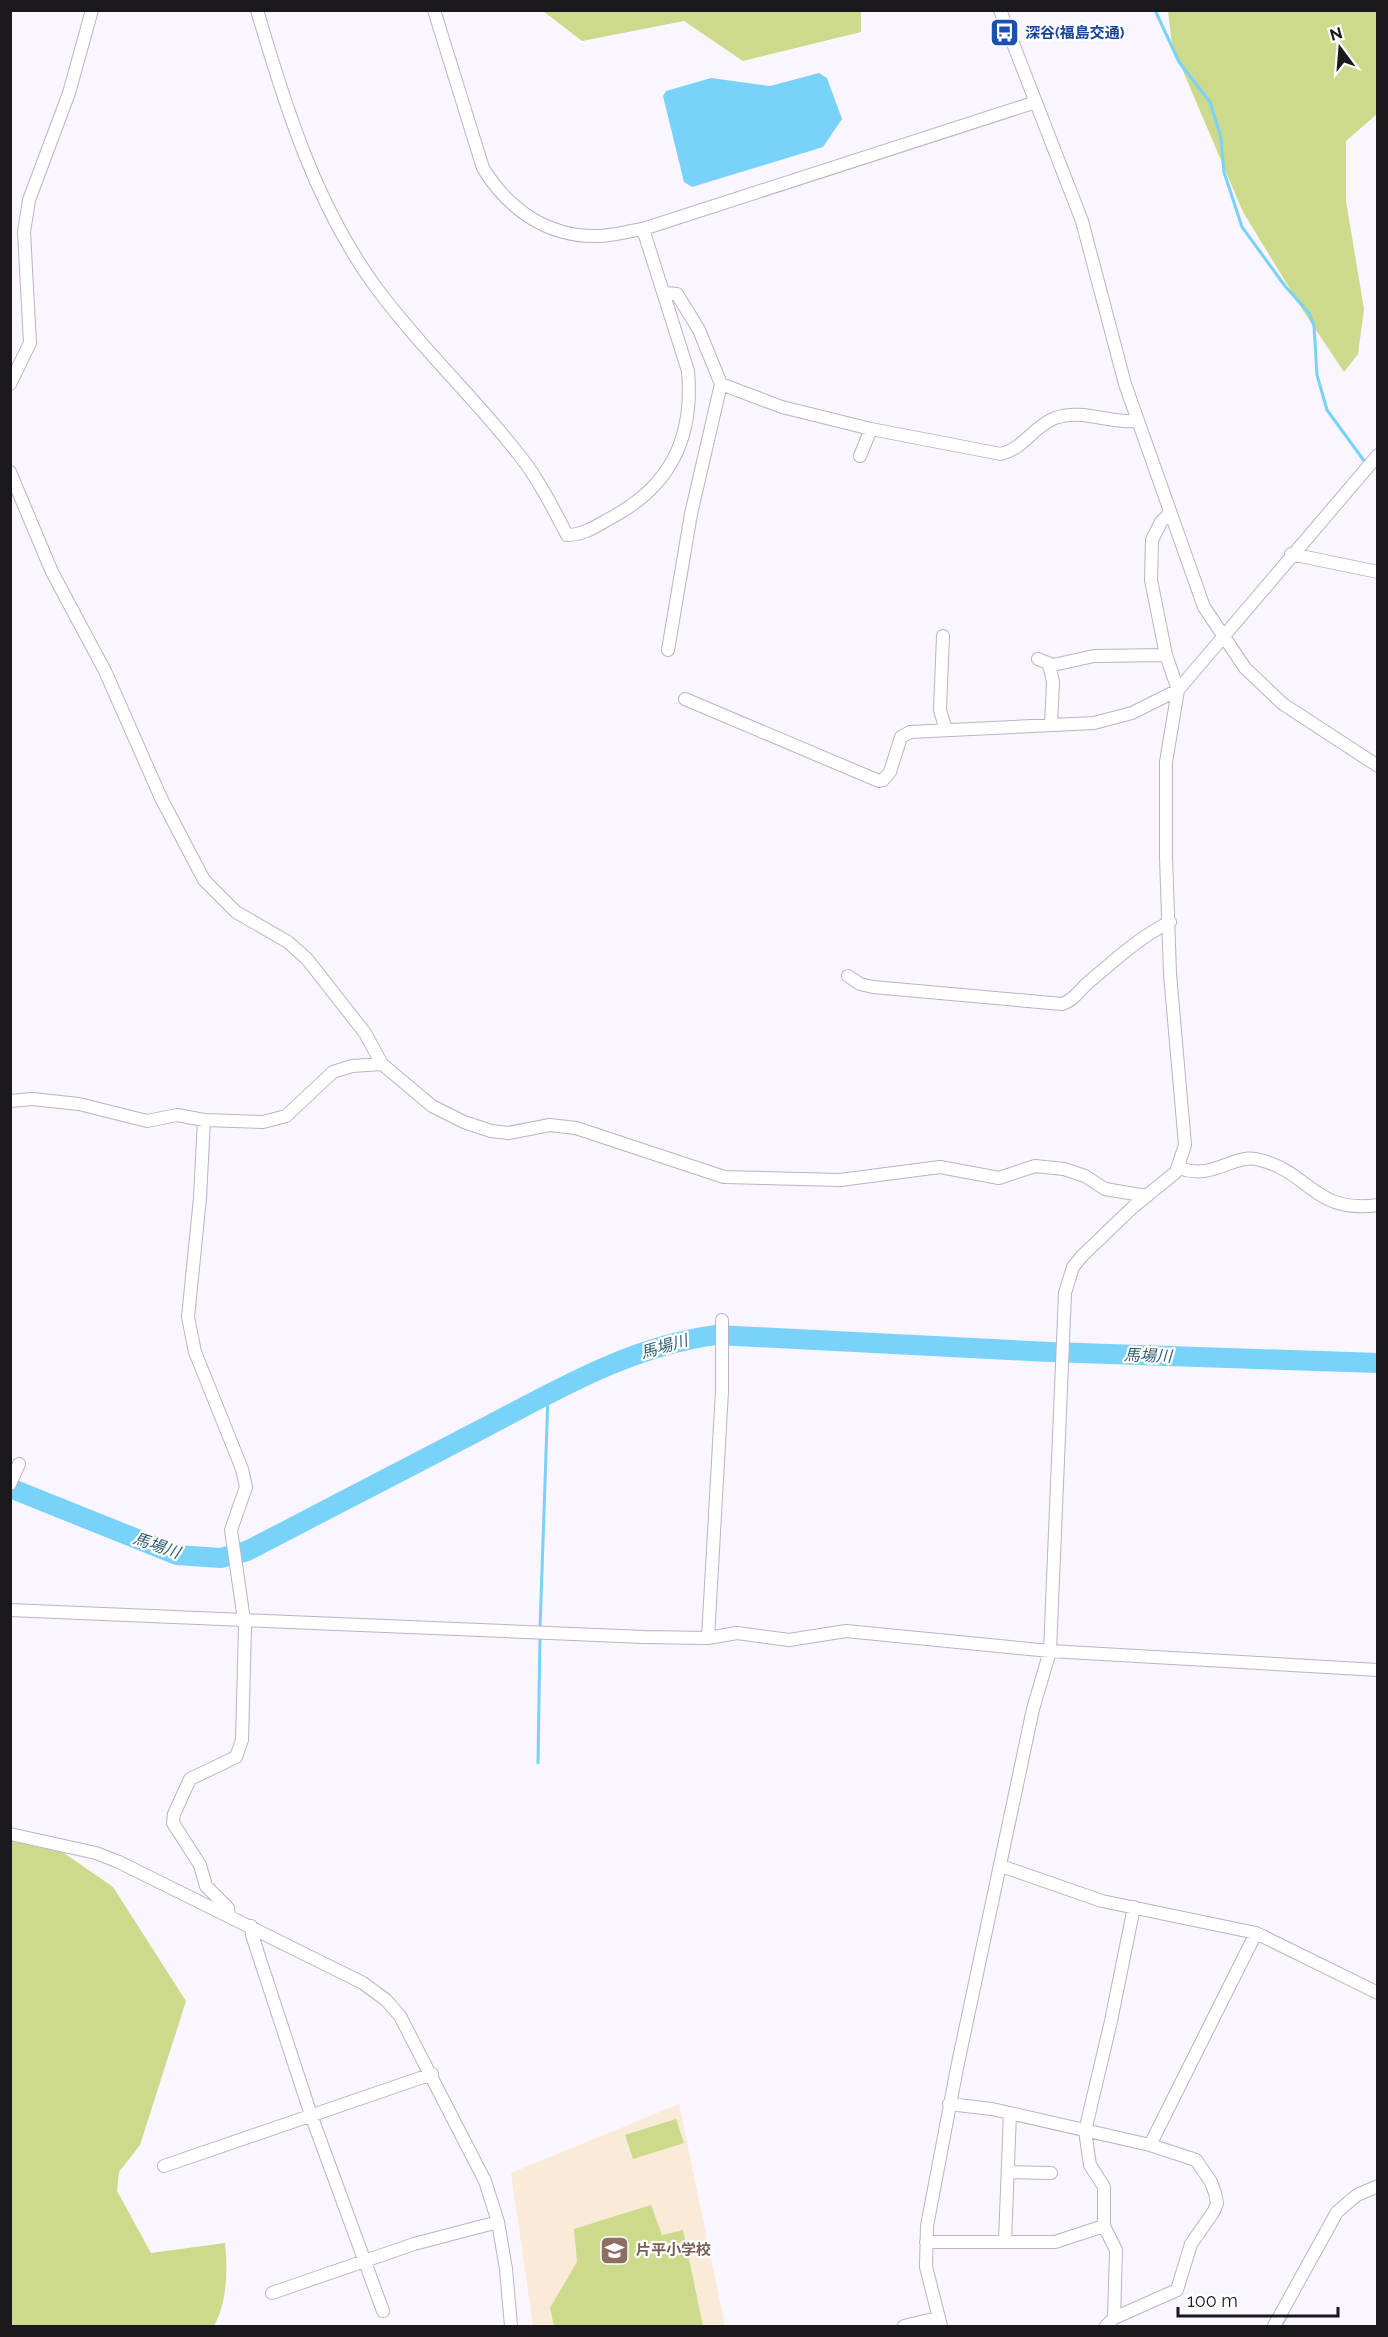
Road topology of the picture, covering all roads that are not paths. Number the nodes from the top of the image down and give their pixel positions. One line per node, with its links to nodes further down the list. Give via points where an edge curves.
1 (92, 10): 8 (street, via 69,93 29,200 24,232 30,344)
2 (257, 10): 7 (street, via 310,169 339,227 375,286 522,458 567,535 580,535 632,508 657,486 675,459 686,429 690,392 688,370)
3 (434, 10): 6 (street, via 483,168 514,207 552,230 597,236)
4 (1000, 10): 5 (street)
5 (1036, 102): 6 (street); 10 (street, via 1082,221)
6 (643, 229): 7 (street)
7 (665, 293): 9 (street, via 677,294 699,330)
8 (10, 384)
9 (722, 384): 11 (street, via 783,407); 20 (street, via 691,514)
10 (1138, 421): 11 (street, via 1074,415 1055,418 1016,448 1001,454); 15 (street)
11 (871, 429): 13 (street)
12 (1377, 455): 16 (street)
13 (860, 456)
14 (10, 472): 29 (street, via 52,572 105,671 161,798 204,880 236,912 288,942 307,958 365,1032)
15 (1170, 513): 19 (street, via 1204,607); 21 (street, via 1161,522 1151,551 1152,592)
16 (1291, 555): 17 (street); 19 (street)
17 (1377, 572)
18 (943, 636): 25 (street, via 940,710)
19 (1223, 639): 22 (street); 26 (street, via 1245,668 1283,704)
20 (668, 650)
21 (1167, 655): 22 (street); 24 (street, via 1094,656 1066,663 1044,662 1053,682)
22 (1178, 690): 24 (street, via 1118,717); 27 (street, via 1166,762)
23 (685, 699): 25 (street, via 879,781 890,772 898,742 905,733)
24 (1051, 726): 25 (street)
25 (946, 730)
26 (1377, 766)
27 (1170, 922): 28 (street, via 1136,944 1073,1000 1062,1004 873,987); 32 (street, via 1170,974 1185,1134)
28 (848, 976)
29 (382, 1064): 31 (street, via 333,1072 286,1116 275,1120); 33 (street, via 432,1106 491,1131 508,1133 550,1125 576,1128 734,1179 840,1180 940,1167 999,1178 1035,1166 1064,1169 1105,1189)
30 (10, 1101): 31 (street, via 79,1104 147,1121 177,1115)
31 (204, 1120): 39 (street, via 188,1317 195,1352 245,1479 246,1487 232,1522)
32 (1179, 1168): 33 (street); 34 (street, via 1201,1173 1256,1159 1277,1166 1336,1204 1348,1208)
33 (1147, 1196): 41 (street, via 1073,1267 1065,1293)
34 (1377, 1205)
35 (722, 1320): 40 (street, via 722,1391)
36 (20, 1464): 37 (street)
37 (10, 1484)
38 (10, 1610): 39 (street)
39 (242, 1619): 40 (street); 46 (street, via 245,1627 240,1748 236,1757 190,1779 173,1823 200,1865 206,1886 228,1908)
40 (708, 1638): 41 (street, via 745,1634 789,1640 846,1631)
41 (1050, 1651): 42 (street); 44 (street, via 1033,1709)
42 (1377, 1670)
43 (10, 1834): 46 (street, via 96,1853)
44 (1001, 1866): 45 (street, via 1102,1901); 51 (street)
45 (1134, 1907): 48 (street); 54 (street)
46 (229, 1917): 47 (street)
47 (251, 1926): 50 (street, via 363,1983 386,2001 400,2016); 53 (street)
48 (1256, 1933): 49 (street); 55 (street)
49 (1377, 1993)
50 (432, 2074): 53 (street); 60 (street, via 485,2181)
51 (950, 2104): 52 (street); 63 (street)
52 (1010, 2113): 54 (street); 57 (street)
53 (312, 2115): 56 (street); 64 (street)
54 (1085, 2131): 55 (street); 61 (street, via 1090,2165 1104,2190)
55 (1150, 2145): 68 (street, via 1196,2160 1211,2182 1217,2203 1191,2244 1180,2287 1173,2294)
56 (164, 2166)
57 (1008, 2172): 58 (street); 62 (street)
58 (1051, 2173)
59 (1377, 2186): 71 (street, via 1357,2195 1337,2212)
60 (498, 2222): 64 (street); 69 (street)
61 (1104, 2226): 62 (street, via 1055,2242); 68 (street, via 1116,2250)
62 (1005, 2241): 63 (street)
63 (926, 2242): 67 (street, via 926,2267)
64 (365, 2260): 65 (street); 66 (street)
65 (272, 2293)
66 (383, 2311)
67 (939, 2322): 70 (street)
68 (1110, 2322)
69 (511, 2326)
70 (904, 2326)
71 (1274, 2326)

